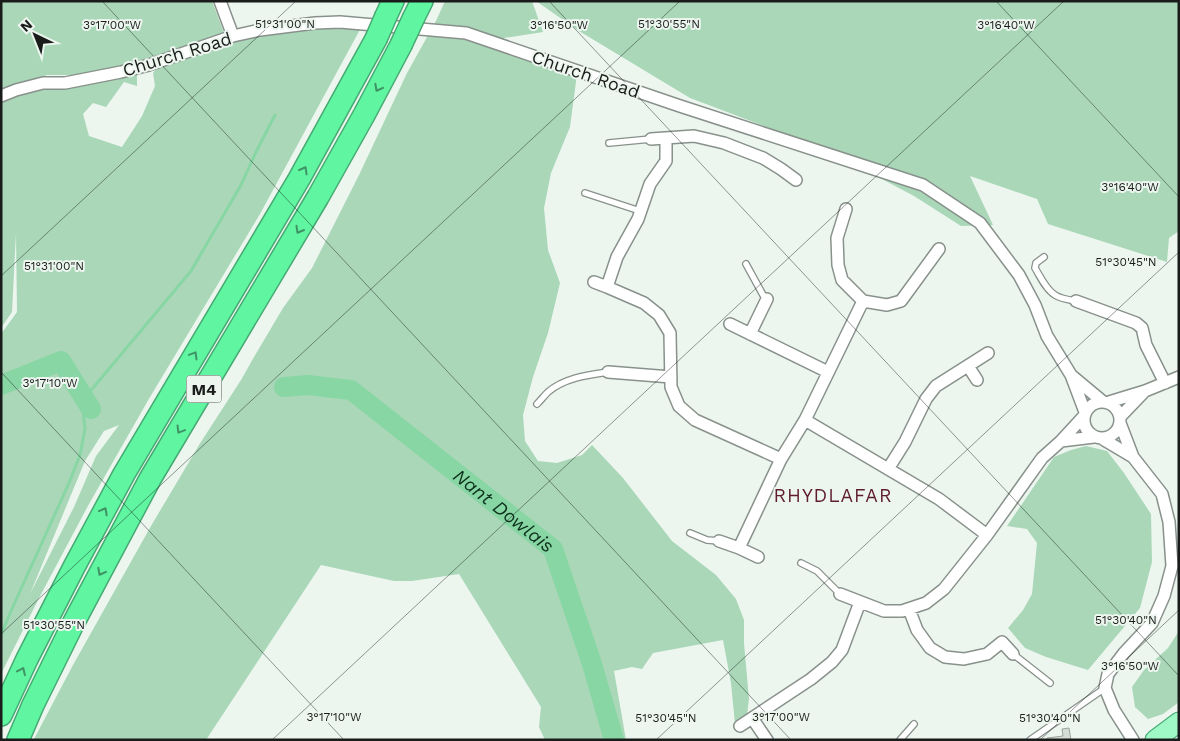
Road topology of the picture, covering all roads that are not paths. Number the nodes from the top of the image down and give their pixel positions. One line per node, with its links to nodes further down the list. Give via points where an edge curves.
1 (220, 1): 4 (street)
2 (389, 9): 55 (highway, M4, one-way to 2, bridge, via 124,474 299,178 376,39)
3 (418, 9): 60 (highway, M4, one-way to 60, bridge, via 318,197 146,488 74,622)
4 (233, 36): 5 (street, Church Road, via 121,72 66,83 42,83); 27 (street, Church Road, via 340,22 466,33 923,185 980,223 1019,275 1047,336)
5 (1, 96)
6 (666, 138): 7 (street); 9 (street, via 694,136 724,143 768,161); 12 (street, via 666,161 650,184)
7 (651, 139): 8 (lane)
8 (609, 143)
9 (796, 180)
10 (585, 193): 12 (lane)
11 (846, 209): 19 (street, via 837,238 838,265 842,280)
12 (640, 211): 17 (street, via 617,257)
13 (939, 249): 19 (street, via 901,301 887,306)
14 (1044, 257): 20 (lane, via 1035,268 1050,291 1060,298)
15 (746, 264): 18 (lane)
16 (594, 282): 17 (street)
17 (607, 287): 28 (street, via 644,303 659,315 670,333)
18 (767, 299): 22 (street)
19 (862, 301): 26 (street)
20 (1076, 301): 31 (street, via 1136,322 1142,328 1146,345)
21 (730, 324): 22 (street)
22 (750, 334): 26 (street)
23 (988, 353): 24 (street)
24 (968, 366): 30 (street); 42 (street, via 936,386)
25 (608, 372): 28 (street); 34 (lane, via 565,382 548,392)
26 (828, 372): 36 (street)
27 (1071, 375): 33 (street, Church Road); 35 (street, Church Road)
28 (671, 377): 41 (street, via 671,387 679,406 695,420)
29 (1179, 378): 31 (street)
30 (977, 380)
31 (1165, 383): 32 (street)
32 (1145, 391): 33 (street); 37 (street)
33 (1106, 402): 35 (street, via 1091,405); 37 (street, via 1118,411)
34 (537, 404)
35 (1085, 414): 38 (street, via 1085,428); 39 (street)
36 (804, 420): 41 (street); 42 (street)
37 (1120, 420): 38 (street, via 1113,435); 40 (street)
38 (1097, 438): 39 (street); 40 (street)
39 (1061, 441): 44 (street, via 1042,458)
40 (1133, 457): 54 (street, via 1162,494 1169,522 1172,566 1152,623 1108,674)
41 (781, 459): 46 (street)
42 (888, 469): 44 (street, via 939,499)
43 (690, 533): 45 (lane)
44 (987, 536): 51 (street, via 944,589 926,604)
45 (719, 541): 46 (street)
46 (739, 548): 47 (street)
47 (758, 557)
48 (801, 563): 49 (lane, via 817,571)
49 (840, 594): 50 (street)
50 (860, 602): 51 (street, via 884,611); 56 (street, via 842,650 832,662)
51 (909, 609): 52 (street, via 917,630 930,648 945,657 964,659 987,654 1002,642)
52 (1013, 654): 53 (lane)
53 (1050, 683)
54 (1105, 688): 63 (lane); 64 (street, via 1114,710)
55 (1, 715)
56 (752, 718): 59 (street); 61 (street)
57 (1179, 722): 65 (main road)
58 (914, 724): 62 (lane)
59 (740, 726)
60 (18, 740)
61 (767, 740)
62 (900, 740)
63 (1030, 740)
64 (1133, 740)
65 (1154, 740)

